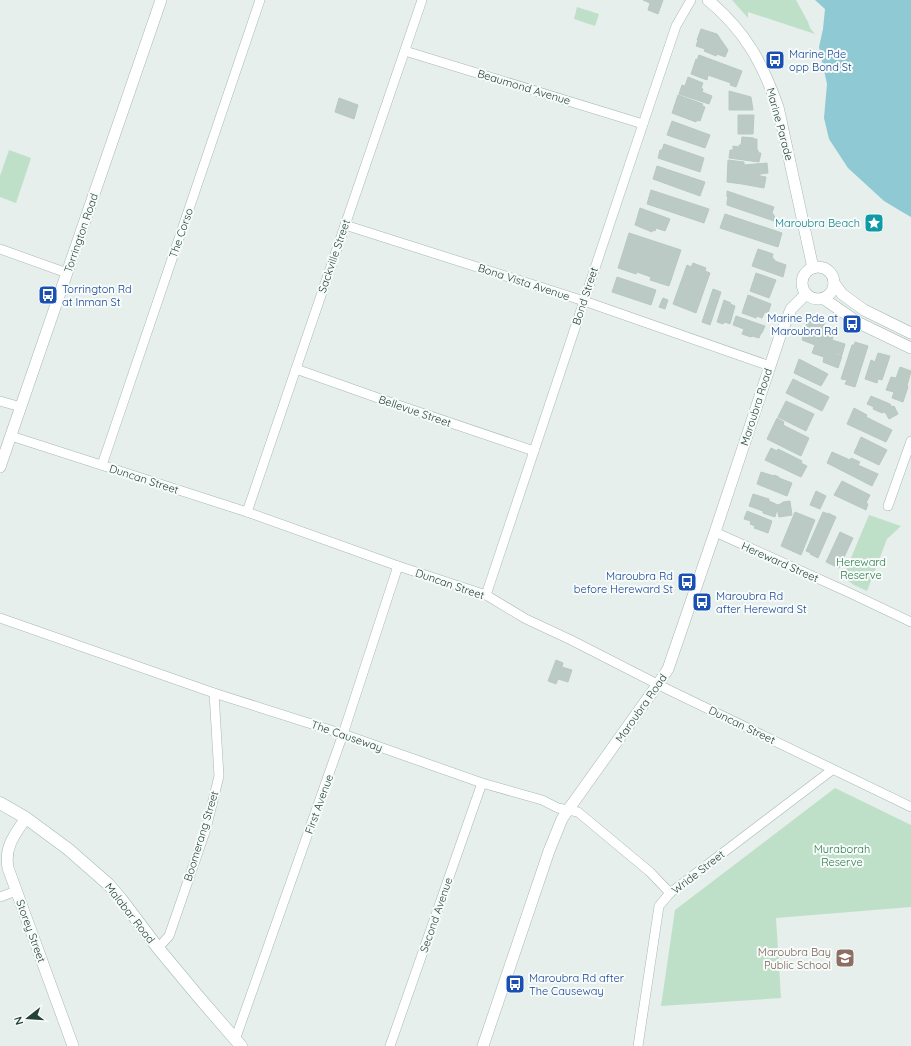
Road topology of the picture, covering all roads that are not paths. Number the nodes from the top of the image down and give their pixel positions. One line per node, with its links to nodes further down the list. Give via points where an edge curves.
1 (161, 0): 11 (street, Torrington Road)
2 (260, 0): 25 (street, The Corso)
3 (422, 0): 6 (street, Sackville Street)
4 (691, 0): 7 (street, Bond Street, via 676,26)
5 (708, 0): 10 (street, Marine Parade, via 734,24 756,55 772,89)
6 (405, 51): 7 (street, Beaumond Avenue); 8 (street, Sackville Street)
7 (643, 124): 15 (street, Bond Street)
8 (345, 225): 15 (street, Bona Vista Avenue); 19 (street, Sackville Street)
9 (0, 249): 11 (street)
10 (814, 268): 12 (street, via 828,270 834,278); 13 (street, via 805,274 803,279)
11 (67, 272): 21 (street, Torrington Road)
12 (834, 283): 14 (street, via 832,293); 16 (street, via 842,294 864,310)
13 (806, 294): 14 (street, via 814,299); 18 (street, Maroubra Road, via 791,309)
14 (824, 299): 17 (street, via 859,323)
15 (584, 301): 18 (street, Bona Vista Avenue); 24 (street, Bond Street)
16 (911, 333)
17 (911, 348)
18 (770, 366): 29 (street, Maroubra Road)
19 (296, 369): 24 (street, Bellevue Street); 28 (street, Sackville Street)
20 (0, 401): 21 (street)
21 (21, 407): 22 (street, Torrington Road)
22 (11, 436): 25 (street, Duncan Street); 26 (street, Torrington Road)
23 (911, 441): 27 (street)
24 (534, 451): 31 (street, Bond Street)
25 (102, 465): 28 (street, Duncan Street)
26 (0, 467)
27 (888, 506)
28 (247, 512): 30 (street, Duncan Street)
29 (715, 532): 33 (street, Hereward Street); 34 (street, Maroubra Road, via 668,669)
30 (398, 566): 31 (street, Duncan Street); 36 (street, First Avenue)
31 (486, 595): 34 (street, Duncan Street, via 526,619)
32 (0, 618): 35 (street, The Causeway)
33 (911, 622)
34 (658, 684): 37 (street, Duncan Street); 41 (street, Maroubra Road)
35 (214, 693): 36 (street, The Causeway); 46 (street, Boomerang Street, via 219,776 206,829 169,936)
36 (343, 734): 38 (street, The Causeway); 47 (street, First Avenue)
37 (832, 770): 40 (street, Duncan Street); 44 (street, Wride Street)
38 (482, 783): 41 (street, The Causeway); 49 (street, Second Avenue)
39 (0, 802): 42 (main road, Malabar Road)
40 (911, 808)
41 (568, 810): 44 (street, The Causeway, via 578,812 650,872); 50 (street, Maroubra Road, via 549,851)
42 (26, 818): 43 (street, Storey Street, via 13,838 6,856); 46 (main road, Malabar Road, via 68,848 108,884)
43 (16, 891): 45 (street); 48 (street, Storey Street)
44 (670, 893): 51 (street, Wride Street, via 659,906)
45 (0, 897)
46 (158, 948): 47 (main road, Malabar Road)
47 (238, 1043)
48 (73, 1046)
49 (390, 1046)
50 (483, 1046)
51 (638, 1046)

